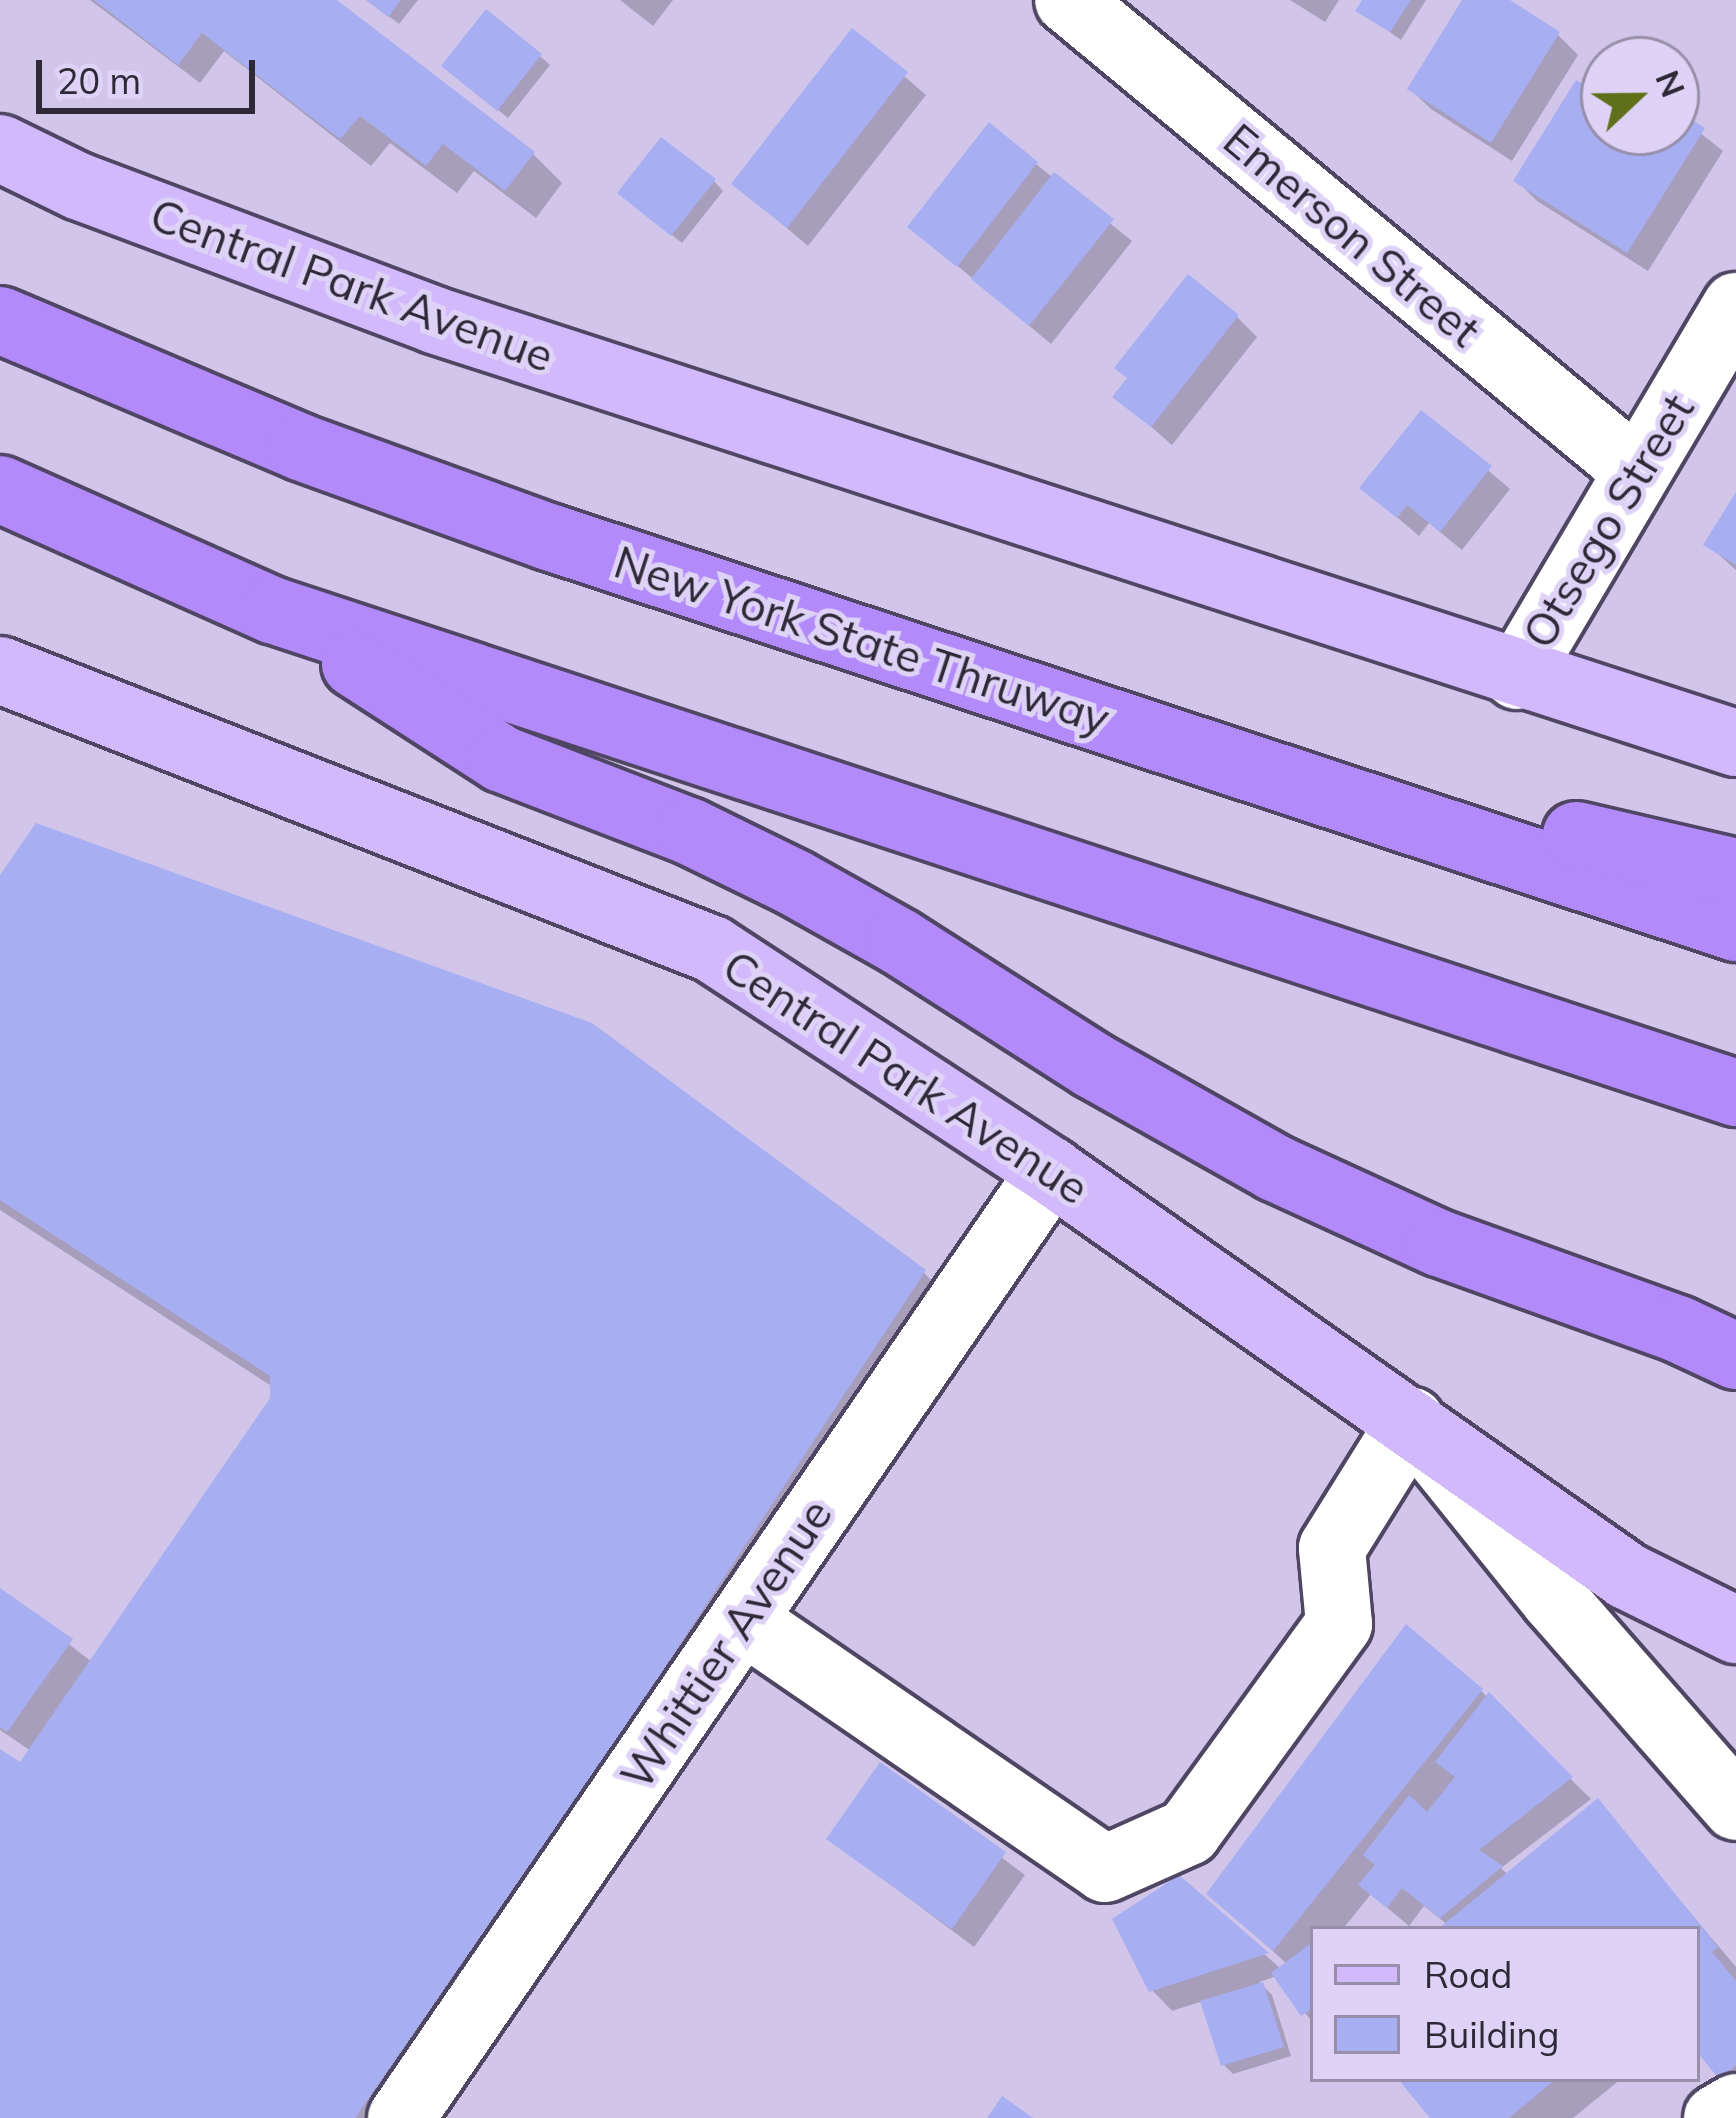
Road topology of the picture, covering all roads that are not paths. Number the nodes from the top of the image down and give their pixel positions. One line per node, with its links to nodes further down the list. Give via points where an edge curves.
1 (1068, 0): 5 (street, Emerson Street)
2 (0, 148): 9 (main road, Central Park Avenue, via 78,186 434,320)
3 (1736, 306): 5 (street, Otsego Street)
4 (0, 320): 11 (highway, New York State Thruway, via 300,447 466,507)
5 (1636, 470): 9 (street, Otsego Street)
6 (0, 489): 7 (highway)
7 (272, 610): 14 (highway); 16 (highway, via 502,759 689,831 795,883 1275,1168 1439,1244)
8 (2, 675): 15 (main road, Central Park Avenue, via 712,949)
9 (1517, 676): 10 (main road, Central Park Avenue)
10 (1736, 743)
11 (1181, 745): 12 (highway); 13 (highway, New York State Thruway)
12 (1736, 872)
13 (1736, 928)
14 (1736, 1093)
15 (1052, 1171): 17 (main road, Central Park Avenue); 18 (street, Whittier Avenue)
16 (1736, 1356)
17 (1412, 1421): 18 (street, via 1332,1547 1339,1624 1188,1832 1105,1869); 19 (main road, Central Park Avenue, via 1627,1576); 20 (street)
18 (742, 1620): 22 (street, Whittier Avenue)
19 (1736, 1630)
20 (1736, 1807)
21 (1736, 2107): 23 (street)
22 (401, 2118)
23 (1717, 2118)

